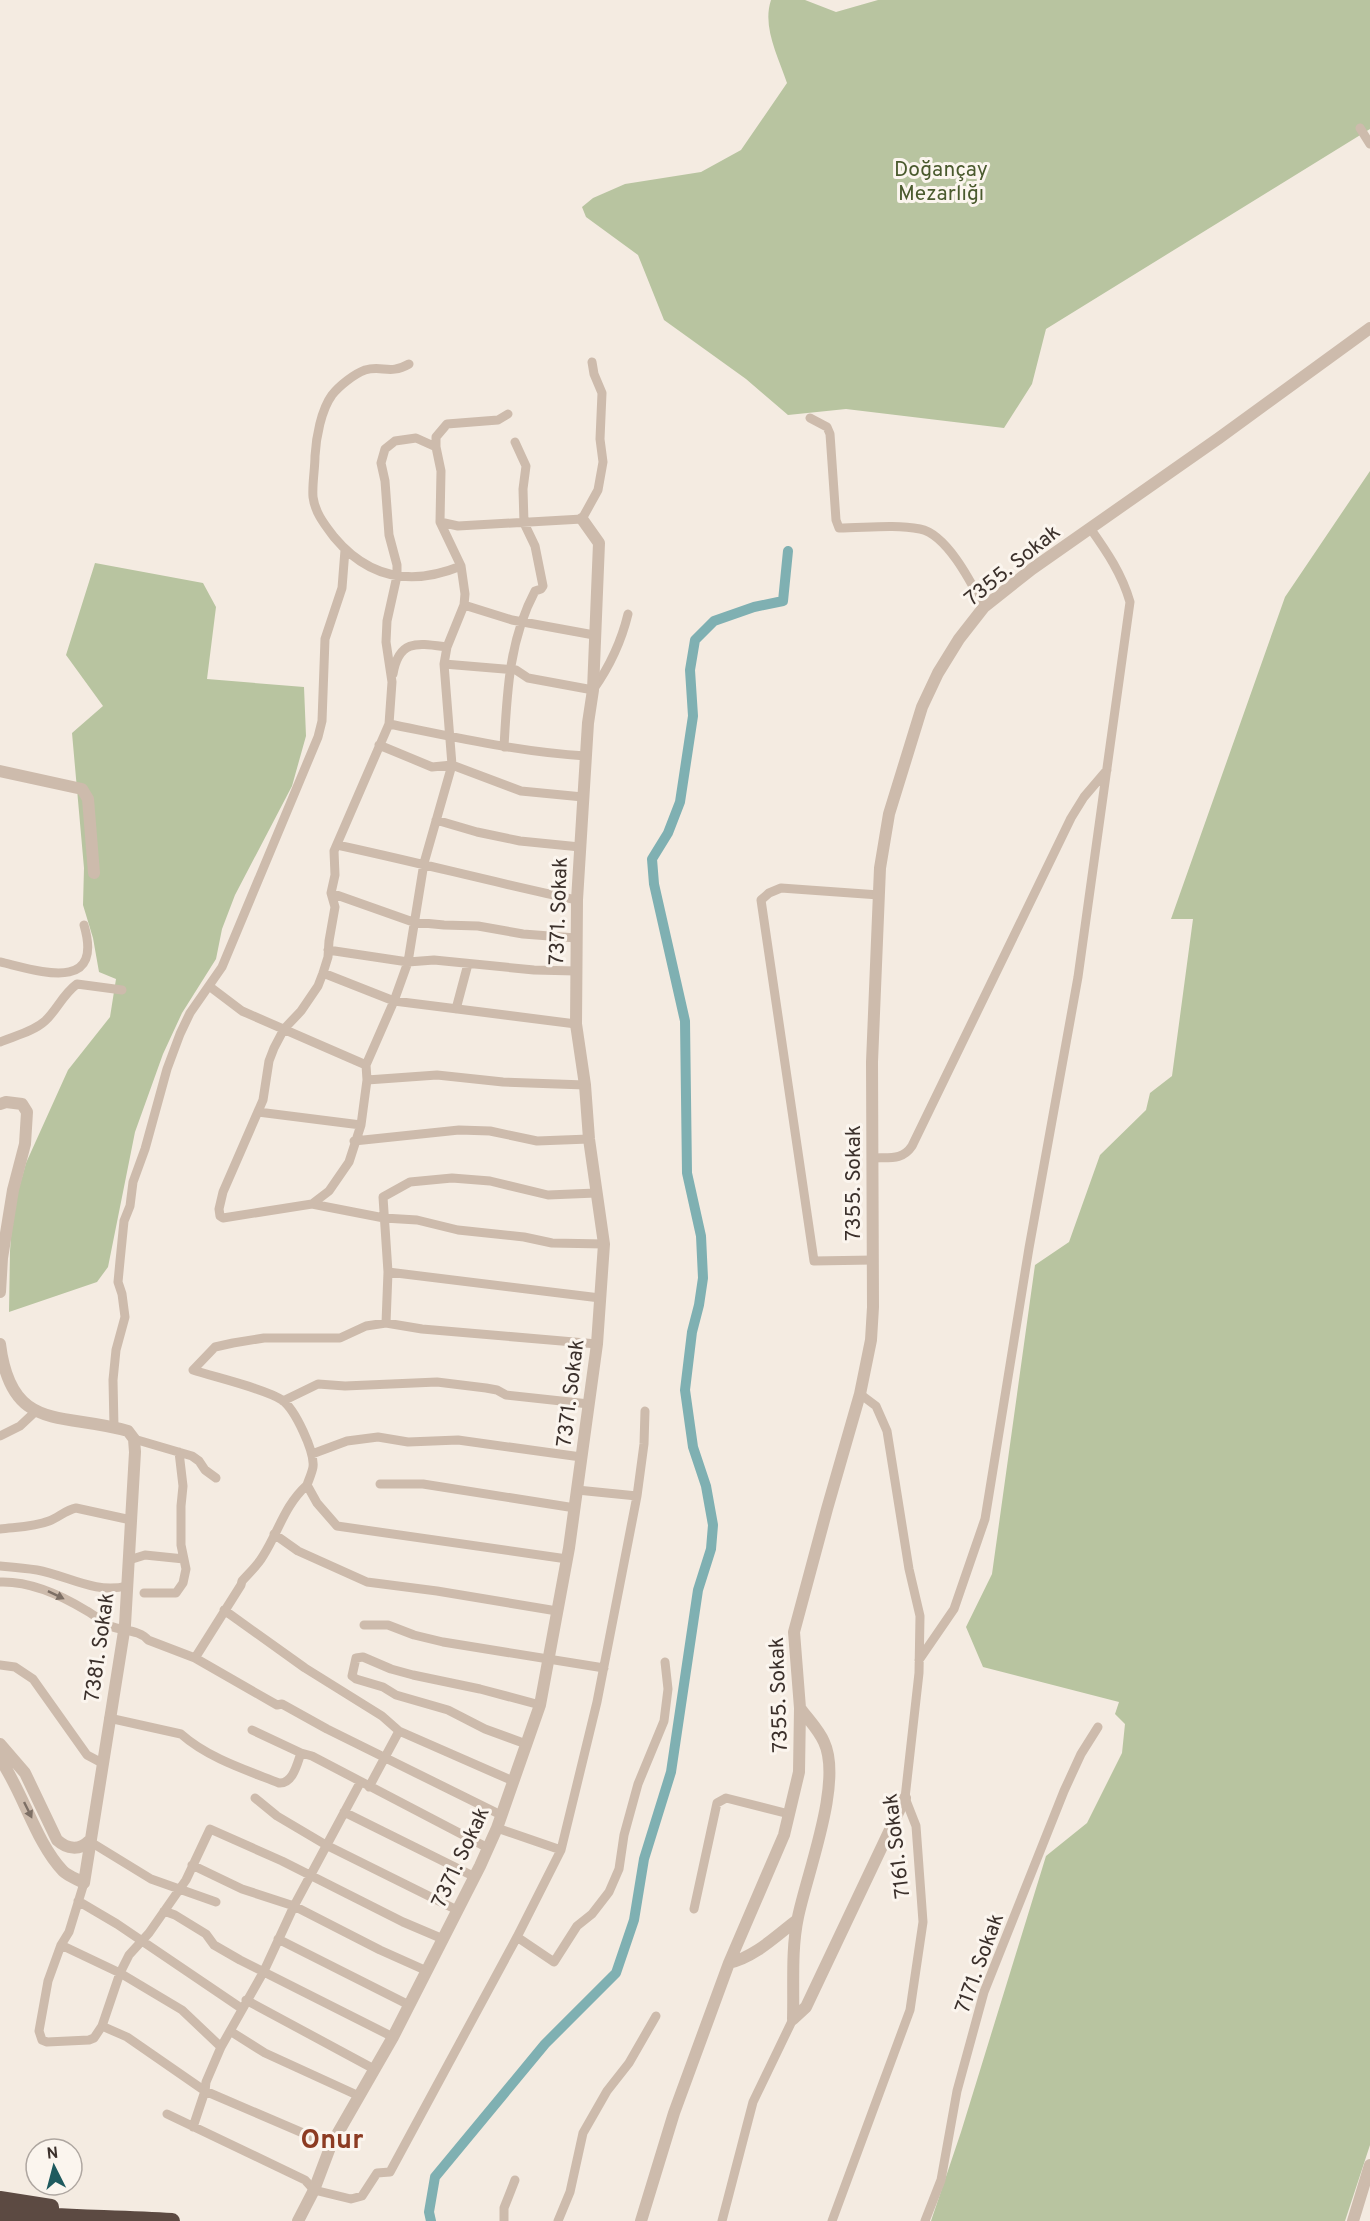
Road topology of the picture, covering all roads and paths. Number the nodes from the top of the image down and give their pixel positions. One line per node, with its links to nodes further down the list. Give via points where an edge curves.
1 (1360, 128): 2 (street)
2 (1370, 144)
3 (1370, 328): 13 (street, 7355. Sokak)
4 (592, 362): 10 (street, via 603,393 603,462 598,490)
5 (409, 363): 14 (street, via 398,370 365,370 346,382 332,396 322,418 316,437 313,497 318,514)
6 (508, 414): 9 (street, via 498,420 447,424 436,437)
7 (810, 418): 18 (street, via 830,434 839,528 902,527 931,533 965,572)
8 (515, 442): 12 (street, via 526,466)
9 (436, 447): 11 (street, via 441,471); 16 (street, via 416,438 395,441 385,449 381,463)
10 (582, 519): 12 (street); 21 (street, 7371. Sokak, via 599,543)
11 (440, 522): 12 (street, via 458,526); 15 (street)
12 (524, 523): 20 (street, via 536,546 543,586 535,591)
13 (1090, 528): 18 (street, 7355. Sokak); 33 (street, via 1125,583 1130,602)
14 (345, 550): 16 (street, via 365,565); 53 (street, via 342,588 325,639 318,737 222,967)
15 (461, 566): 16 (street, via 432,575); 17 (street)
16 (397, 576): 25 (street, via 386,642)
17 (464, 605): 20 (street); 22 (street)
18 (984, 607): 42 (street, 7355. Sokak, via 943,664 922,708 890,814)
19 (628, 614): 26 (street, via 621,641)
20 (522, 621): 21 (street); 24 (street)
21 (594, 635): 26 (street, 7371. Sokak)
22 (447, 647): 23 (street); 25 (street, via 419,645 404,649 396,658)
23 (444, 664): 24 (street); 28 (street)
24 (510, 670): 26 (street, via 528,678); 30 (street)
25 (392, 682): 27 (street)
26 (593, 690): 31 (street, 7371. Sokak)
27 (389, 724): 28 (street); 29 (street)
28 (448, 736): 30 (street); 32 (street)
29 (379, 746): 32 (street, via 432,767); 37 (street)
30 (504, 747): 31 (street)
31 (586, 756): 35 (street, 7371. Sokak)
32 (452, 765): 35 (street, via 520,791); 36 (street)
33 (1108, 769): 68 (street, via 1071,818 912,1146 900,1157); 113 (street, via 1078,977 985,1519 954,1609)
34 (0, 771): 40 (street, via 82,789 88,799)
35 (583, 797): 38 (street, 7371. Sokak)
36 (436, 820): 38 (street, via 520,841); 39 (street)
37 (337, 845): 39 (street); 41 (street)
38 (580, 847): 43 (street, 7371. Sokak)
39 (424, 863): 43 (street); 44 (street)
40 (94, 873)
41 (331, 893): 44 (street); 47 (street, via 335,907)
42 (879, 895): 68 (street, 7355. Sokak); 73 (street, via 781,888 761,900 814,1261)
43 (576, 900): 46 (street, 7371. Sokak)
44 (413, 922): 46 (street); 49 (street)
45 (84, 925): 48 (street, via 87,960 72,973)
46 (576, 938): 51 (street, 7371. Sokak)
47 (328, 950): 49 (street); 52 (street)
48 (0, 962)
49 (408, 962): 50 (street); 55 (street)
50 (468, 964): 51 (street); 56 (street)
51 (576, 971): 57 (street, 7371. Sokak)
52 (323, 973): 55 (street); 58 (street, via 301,1011)
53 (209, 986): 58 (street, via 242,1011); 85 (street, via 190,1013 167,1069 124,1221 118,1282 125,1317 113,1380)
54 (122, 990): 59 (street, via 77,984 47,1020)
55 (394, 1001): 56 (street); 60 (street)
56 (456, 1009): 57 (street)
57 (576, 1024): 62 (street, 7371. Sokak)
58 (284, 1029): 60 (street); 64 (street, via 269,1061)
59 (0, 1042)
60 (366, 1065): 61 (street)
61 (367, 1080): 62 (street, via 437,1075); 65 (street)
62 (585, 1084): 66 (street, 7371. Sokak)
63 (0, 1104): 75 (street, via 22,1104 27,1112 25,1144 2,1258)
64 (258, 1112): 65 (street); 70 (street, via 223,1192 220,1216 231,1218)
65 (361, 1125): 67 (street)
66 (589, 1139): 67 (street, via 537,1141 490,1131 459,1130); 69 (street, 7371. Sokak)
67 (354, 1141): 70 (street, via 341,1176)
68 (872, 1158): 73 (street, 7355. Sokak)
69 (596, 1193): 71 (street, via 548,1195 490,1181 452,1178 411,1182 384,1197); 72 (street, 7371. Sokak)
70 (312, 1204): 71 (street)
71 (384, 1218): 72 (street, via 552,1243); 74 (street)
72 (604, 1244): 76 (street, 7371. Sokak)
73 (873, 1260): 80 (street, 7355. Sokak, via 871,1340)
74 (388, 1272): 76 (street); 77 (street)
75 (0, 1292)
76 (600, 1298): 78 (street, 7371. Sokak)
77 (386, 1323): 78 (street); 81 (street, via 366,1326 340,1338 264,1338 215,1347 192,1370)
78 (597, 1344): 82 (street, 7371. Sokak)
79 (1, 1353): 83 (street, via 12,1388)
80 (860, 1394): 113 (street, 7161. Sokak, via 876,1406 887,1431 920,1616); 120 (street, 7355. Sokak, via 794,1632)
81 (283, 1401): 82 (street, via 318,1384 438,1382); 89 (street, via 298,1422)
82 (588, 1404): 90 (street, 7371. Sokak)
83 (36, 1411): 85 (street); 86 (street, via 20,1426)
84 (645, 1411): 95 (street)
85 (114, 1427): 87 (street, via 128,1431)
86 (0, 1436)
87 (134, 1439): 88 (street); 97 (street, 7381. Sokak)
88 (179, 1452): 91 (street, via 199,1461); 100 (street)
89 (312, 1454): 90 (street, via 347,1441 378,1437 408,1442 458,1440); 93 (street, via 313,1468)
90 (581, 1457): 94 (street, 7371. Sokak)
91 (216, 1478)
92 (380, 1484): 96 (street, via 423,1484)
93 (307, 1485): 99 (street, via 297,1494); 101 (street, via 337,1526)
94 (577, 1490): 95 (street); 96 (street, 7371. Sokak)
95 (637, 1496): 116 (street)
96 (574, 1508): 101 (street, 7371. Sokak)
97 (131, 1520): 98 (street, via 76,1508 50,1521); 102 (street, 7381. Sokak)
98 (0, 1529)
99 (274, 1534): 107 (street, via 263,1558); 108 (street, via 298,1551 367,1582)
100 (184, 1559): 102 (street, via 145,1555); 106 (street, via 186,1569 179,1591)
101 (567, 1559): 108 (street, 7371. Sokak)
102 (129, 1560): 105 (street, 7381. Sokak)
103 (0, 1566): 105 (street, via 36,1570 91,1587)
104 (0, 1582): 110 (street, one-way to 110, via 51,1592 107,1625)
105 (127, 1586): 110 (street, 7381. Sokak)
106 (144, 1593)
107 (224, 1610): 111 (street); 118 (street)
108 (557, 1611): 112 (street, 7371. Sokak)
109 (364, 1625): 112 (street, via 388,1625 444,1642)
110 (124, 1630): 111 (street, via 143,1634 148,1640); 121 (street, 7381. Sokak)
111 (195, 1658): 128 (street, via 277,1705 282,1704)
112 (548, 1660): 116 (street); 119 (street, 7371. Sokak)
113 (919, 1660): 134 (street, 7161. Sokak)
114 (665, 1662): 155 (street, via 668,1689 664,1721 638,1784 619,1869 609,1892 577,1926 554,1962)
115 (0, 1665): 130 (street, via 15,1667 33,1679 87,1755)
116 (604, 1668): 142 (street)
117 (352, 1676): 118 (street); 119 (street, via 356,1658 363,1657 413,1676); 126 (street, via 396,1695 448,1710)
118 (334, 1687): 124 (street)
119 (540, 1705): 126 (street, 7371. Sokak)
120 (800, 1708): 136 (street, 7355. Sokak, via 799,1772); 154 (street, via 824,1741 830,1757 831,1784)
121 (109, 1718): 127 (street, via 181,1734 228,1763 284,1784); 130 (street, 7381. Sokak)
122 (1098, 1727): 191 (street, 7171. Sokak, via 1064,1791 984,1992 957,2091 941,2180)
123 (252, 1730): 127 (street)
124 (399, 1731): 128 (street); 131 (street)
125 (0, 1744): 139 (street, via 25,1773 57,1840 71,1848)
126 (526, 1744): 131 (street, 7371. Sokak)
127 (301, 1753): 132 (street)
128 (384, 1756): 132 (street); 137 (street)
129 (0, 1759): 146 (street, one-way to 146, via 46,1846 64,1871)
130 (102, 1763): 139 (street, 7381. Sokak)
131 (513, 1781): 137 (street, 7371. Sokak)
132 (364, 1785): 135 (street); 141 (street)
133 (255, 1798): 140 (street)
134 (905, 1798): 167 (street, via 806,2007); 190 (street, 7161. Sokak, via 916,1826 923,1922 910,2010)
135 (344, 1812): 140 (street); 145 (street)
136 (789, 1814): 151 (street, via 726,1798 717,1803); 160 (street, 7355. Sokak, via 784,1835)
137 (501, 1815): 138 (street, 7371. Sokak)
138 (497, 1828): 141 (street, 7371. Sokak); 142 (street)
139 (89, 1841): 146 (street, 7381. Sokak); 147 (street, via 151,1879)
140 (326, 1845): 144 (street); 152 (street)
141 (488, 1848): 145 (street, 7371. Sokak)
142 (561, 1850): 155 (street)
143 (192, 1865): 144 (street, via 210,1829); 147 (street); 150 (street, via 242,1889)
144 (310, 1876): 150 (street); 157 (street)
145 (475, 1877): 152 (street, 7371. Sokak)
146 (84, 1883): 148 (street)
147 (179, 1889): 149 (street); 153 (street)
148 (78, 1901): 158 (street); 159 (street)
149 (216, 1902)
150 (294, 1906): 156 (street); 162 (street)
151 (694, 1909)
152 (458, 1910): 157 (street, 7371. Sokak)
153 (164, 1911): 158 (street); 161 (street, via 206,1934 214,1945)
154 (797, 1920): 160 (street, via 762,1947); 167 (street)
155 (517, 1937): 180 (street, via 390,2172 377,2173 362,2196 351,2199)
156 (278, 1939): 161 (street); 165 (street)
157 (443, 1939): 162 (street, 7371. Sokak)
158 (140, 1940): 163 (street); 164 (street)
159 (61, 1945): 163 (street); 168 (street, via 48,1981 39,2036 47,2042 89,2040)
160 (729, 1963): 188 (street, 7355. Sokak, via 674,2113)
161 (264, 1971): 164 (street); 170 (street)
162 (427, 1971): 165 (street, 7371. Sokak)
163 (120, 1973): 168 (street); 171 (street, via 182,2010)
164 (243, 2004): 169 (street); 172 (street)
165 (409, 2005): 170 (street, 7371. Sokak)
166 (656, 2016): 187 (street, via 583,2133 570,2192)
167 (793, 2019): 189 (street, via 753,2102)
168 (102, 2026): 173 (street, via 127,2037)
169 (230, 2031): 171 (street); 174 (street, via 265,2053)
170 (393, 2037): 172 (street, 7371. Sokak)
171 (221, 2047): 173 (street)
172 (374, 2069): 174 (street, 7371. Sokak)
173 (205, 2091): 176 (street); 177 (street)
174 (359, 2096): 177 (street, 7371. Sokak)
175 (167, 2114): 176 (street)
176 (193, 2127): 180 (street, via 305,2180)
177 (331, 2145): 180 (street, 7371. Sokak)
178 (1370, 2165): 192 (street)
179 (515, 2180): 186 (street, via 504,2208)
180 (314, 2190): 185 (street, 7371. Sokak)
181 (0, 2199): 183 (highway)
182 (0, 2213): 183 (highway)
183 (126, 2218): 184 (highway)
184 (172, 2221)
185 (298, 2221)
186 (504, 2221)
187 (558, 2221)
188 (641, 2221)
189 (722, 2221)
190 (832, 2221)
191 (925, 2221)
192 (1353, 2221)

